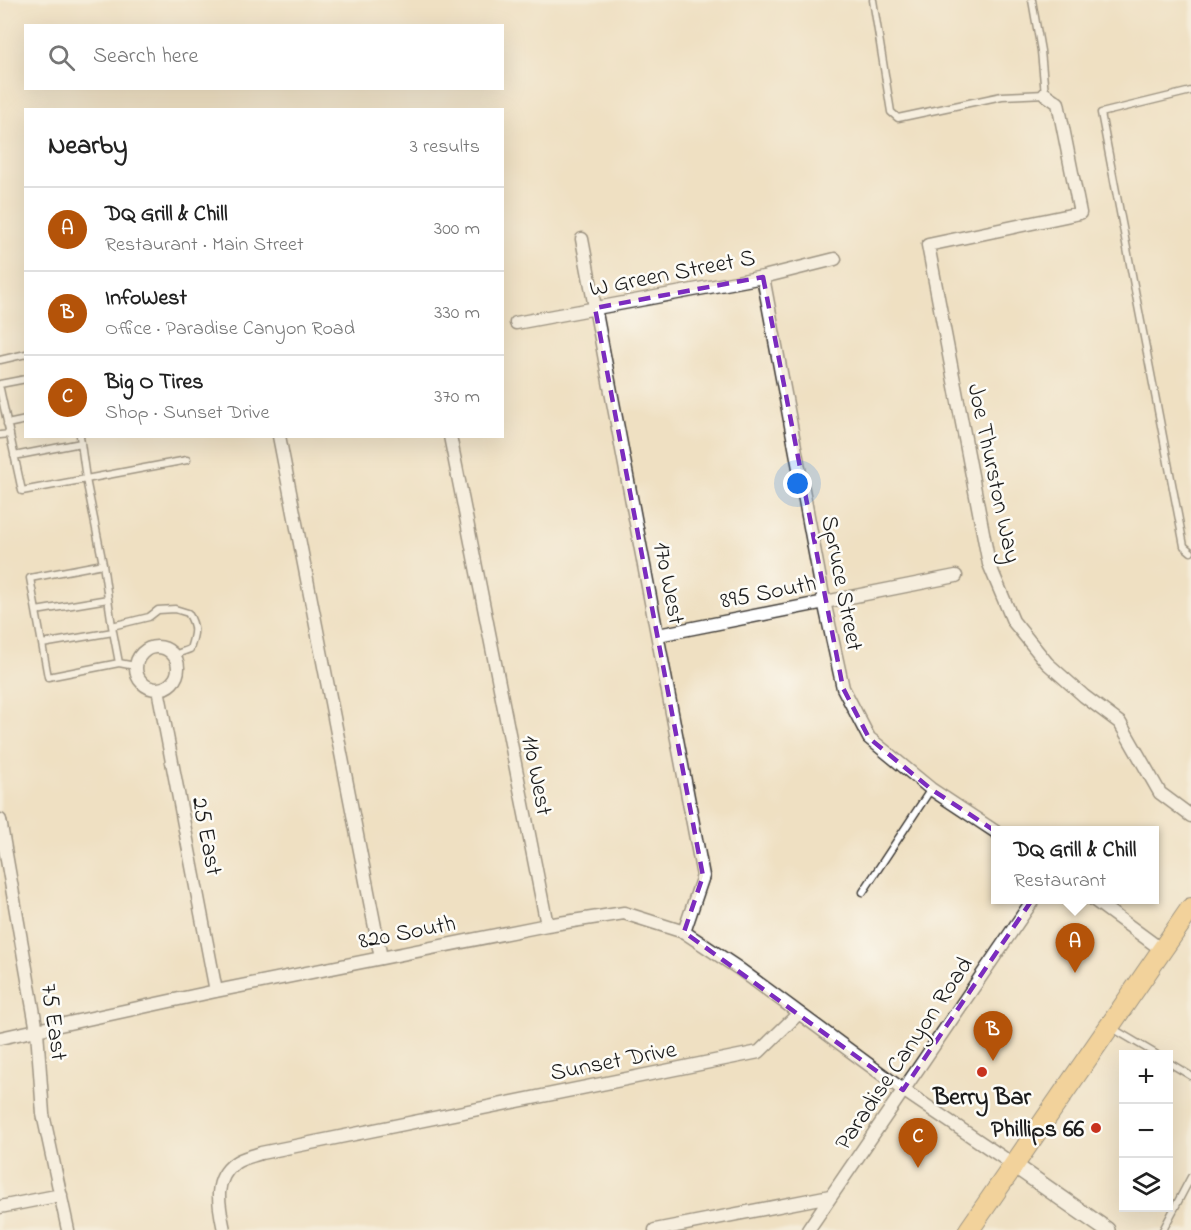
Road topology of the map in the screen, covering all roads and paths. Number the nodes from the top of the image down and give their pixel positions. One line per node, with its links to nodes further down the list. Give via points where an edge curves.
1 (873, 0): 4 (lane, via 891,112 898,118 1002,96)
2 (1032, 0): 4 (lane)
3 (1191, 91): 24 (lane, via 1101,113 1184,546)
4 (1045, 94): 38 (street, Joe Thurston Way, via 1058,103 1080,213 928,245 989,564 1013,621 1047,663 1120,723 1160,793)
5 (582, 239): 8 (street, 170 West)
6 (836, 260): 7 (street, W Green Street S)
7 (763, 276): 8 (street, W Green Street S); 28 (street, Spruce Street)
8 (595, 308): 9 (street, W Green Street S); 31 (street, 170 West)
9 (516, 323)
10 (24, 354): 11 (lane)
11 (0, 360)
12 (24, 380): 13 (lane)
13 (0, 386): 15 (lane)
14 (24, 420): 15 (lane)
15 (7, 424): 16 (lane)
16 (9, 434): 17 (lane); 21 (lane)
17 (0, 435)
18 (279, 438): 48 (street)
19 (450, 438): 45 (street, 110 West)
20 (81, 440): 21 (lane); 23 (lane)
21 (14, 456): 23 (lane, via 22,491)
22 (187, 460): 23 (lane)
23 (86, 479): 25 (lane)
24 (1191, 552)
25 (103, 564): 27 (lane); 29 (lane, via 30,578)
26 (956, 576): 28 (street, 895 South)
27 (108, 599): 29 (lane); 30 (lane)
28 (824, 601): 31 (street, 895 South); 37 (street, Spruce Street, via 843,688 869,738)
29 (36, 611): 32 (lane)
30 (113, 629): 32 (lane); 33 (lane, via 158,610 188,612 195,623 190,649); 34 (lane)
31 (658, 635): 46 (street, 170 West, via 703,876)
32 (42, 644): 34 (lane, via 48,677)
33 (174, 655): 35 (street, via 162,647 148,648); 36 (street, via 178,667 175,680)
34 (119, 663): 35 (lane)
35 (135, 666): 36 (street, via 144,685)
36 (158, 689): 49 (street, 25 East)
37 (931, 789): 40 (street, Spruce Street); 41 (lane)
38 (1191, 816)
39 (0, 820): 52 (street, 75 East)
40 (991, 829)
41 (863, 892)
42 (1030, 904): 57 (street, Paradise Canyon Road)
43 (1099, 904): 47 (street)
44 (1191, 908): 47 (main road)
45 (547, 925): 46 (street, 820 South, via 624,914); 48 (street, 820 South)
46 (684, 932): 50 (street, 820 South)
47 (1162, 950): 51 (main road)
48 (381, 958): 49 (street, 820 South)
49 (216, 991): 52 (street, 820 South)
50 (799, 1013): 57 (street); 64 (street, Sunset Drive, via 759,1052 261,1153 236,1162 222,1176 217,1201)
51 (1109, 1027): 54 (lane); 58 (main road)
52 (37, 1030): 53 (street, 820 South); 60 (street, 75 East, via 43,1114)
53 (0, 1038)
54 (1149, 1050)
55 (1173, 1065): 56 (lane)
56 (1191, 1076)
57 (903, 1090): 58 (street); 61 (street, Paradise Canyon Road)
58 (1014, 1165): 67 (main road); 68 (street)
59 (1191, 1177): 69 (lane)
60 (61, 1195): 62 (street); 63 (street, 75 East)
61 (830, 1196): 65 (street); 66 (street, Paradise Canyon Road)
62 (0, 1207)
63 (68, 1230)
64 (224, 1230)
65 (655, 1230)
66 (807, 1230)
67 (969, 1230)
68 (1107, 1230)
69 (1163, 1230)

